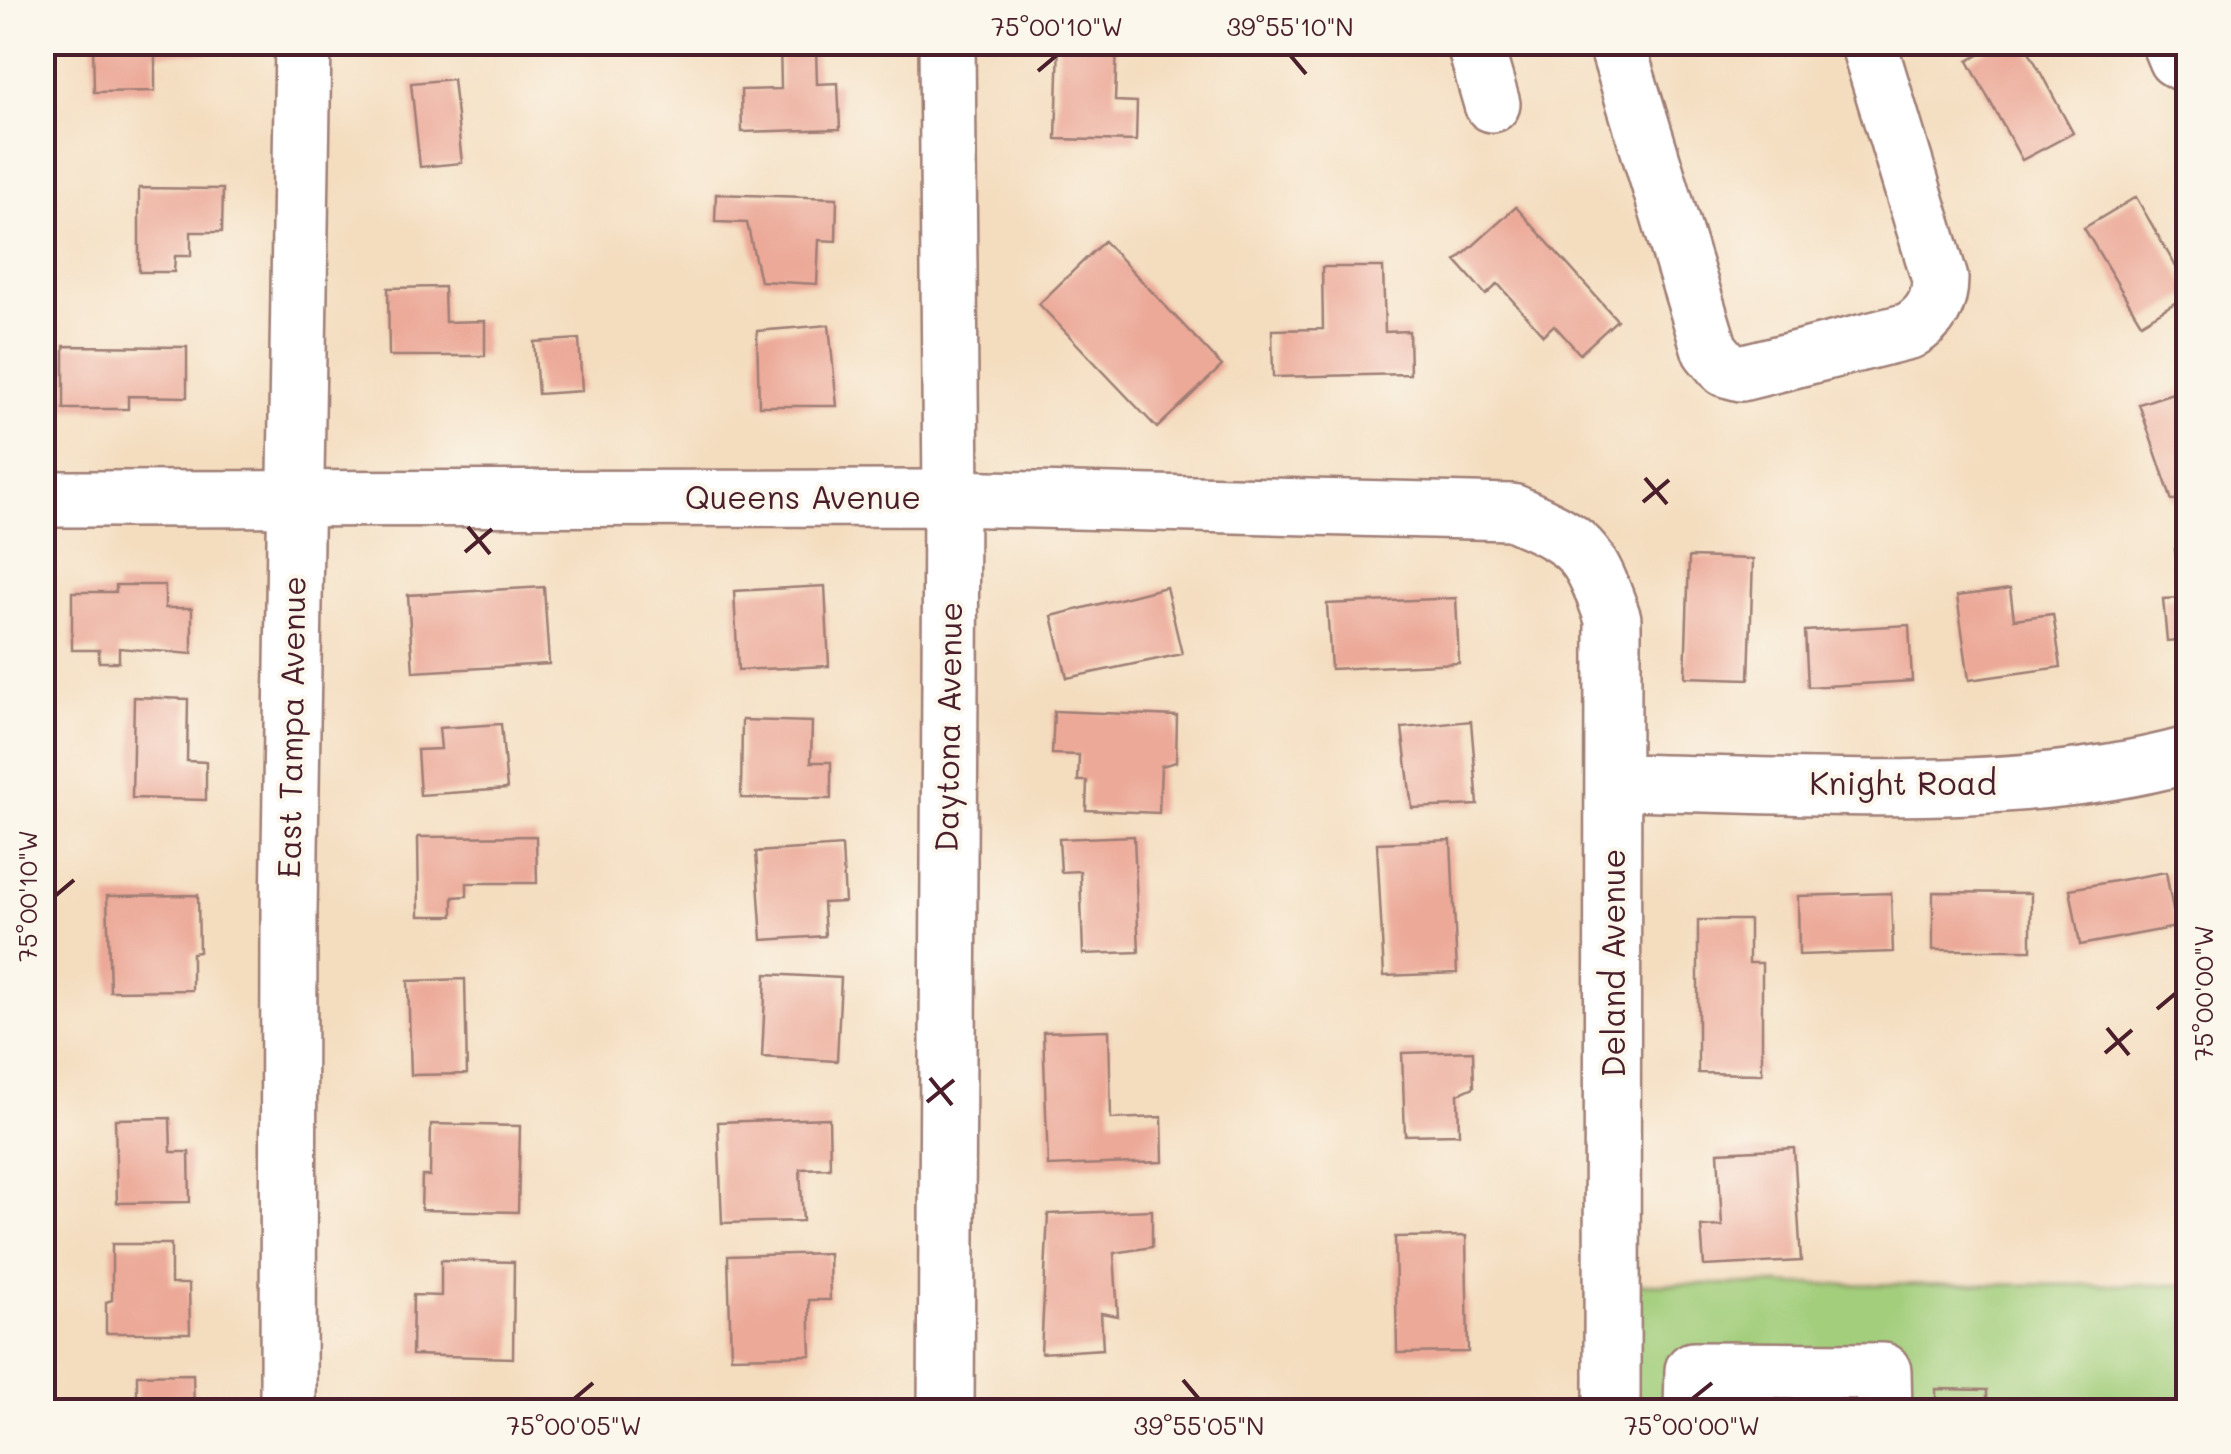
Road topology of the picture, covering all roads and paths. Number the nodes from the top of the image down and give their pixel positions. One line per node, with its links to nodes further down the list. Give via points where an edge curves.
1 (303, 42): 9 (street, East Tampa Avenue)
2 (947, 42): 10 (street, Daytona Avenue)
3 (1474, 42): 8 (street)
4 (1616, 42): 5 (street, via 1710,350 1721,365 1741,374 1910,331 1936,304 1940,279)
5 (1868, 42)
6 (2169, 42): 7 (street, via 2176,59)
7 (2188, 66)
8 (1492, 104)
9 (296, 498): 10 (street, Queens Avenue); 11 (street, Queens Avenue); 15 (street, East Tampa Avenue)
10 (952, 498): 12 (street, Queens Avenue, via 1512,512); 16 (street, Daytona Avenue)
11 (42, 499)
12 (1560, 533): 14 (street, Deland Avenue, via 1593,562 1613,619)
13 (2188, 755): 14 (street, Knight Road, via 2049,784)
14 (1614, 782): 17 (street, Deland Avenue)
15 (288, 1412)
16 (946, 1412)
17 (1612, 1412)
18 (1692, 1412): 19 (street, via 1693,1370 1884,1371)
19 (1884, 1412)

